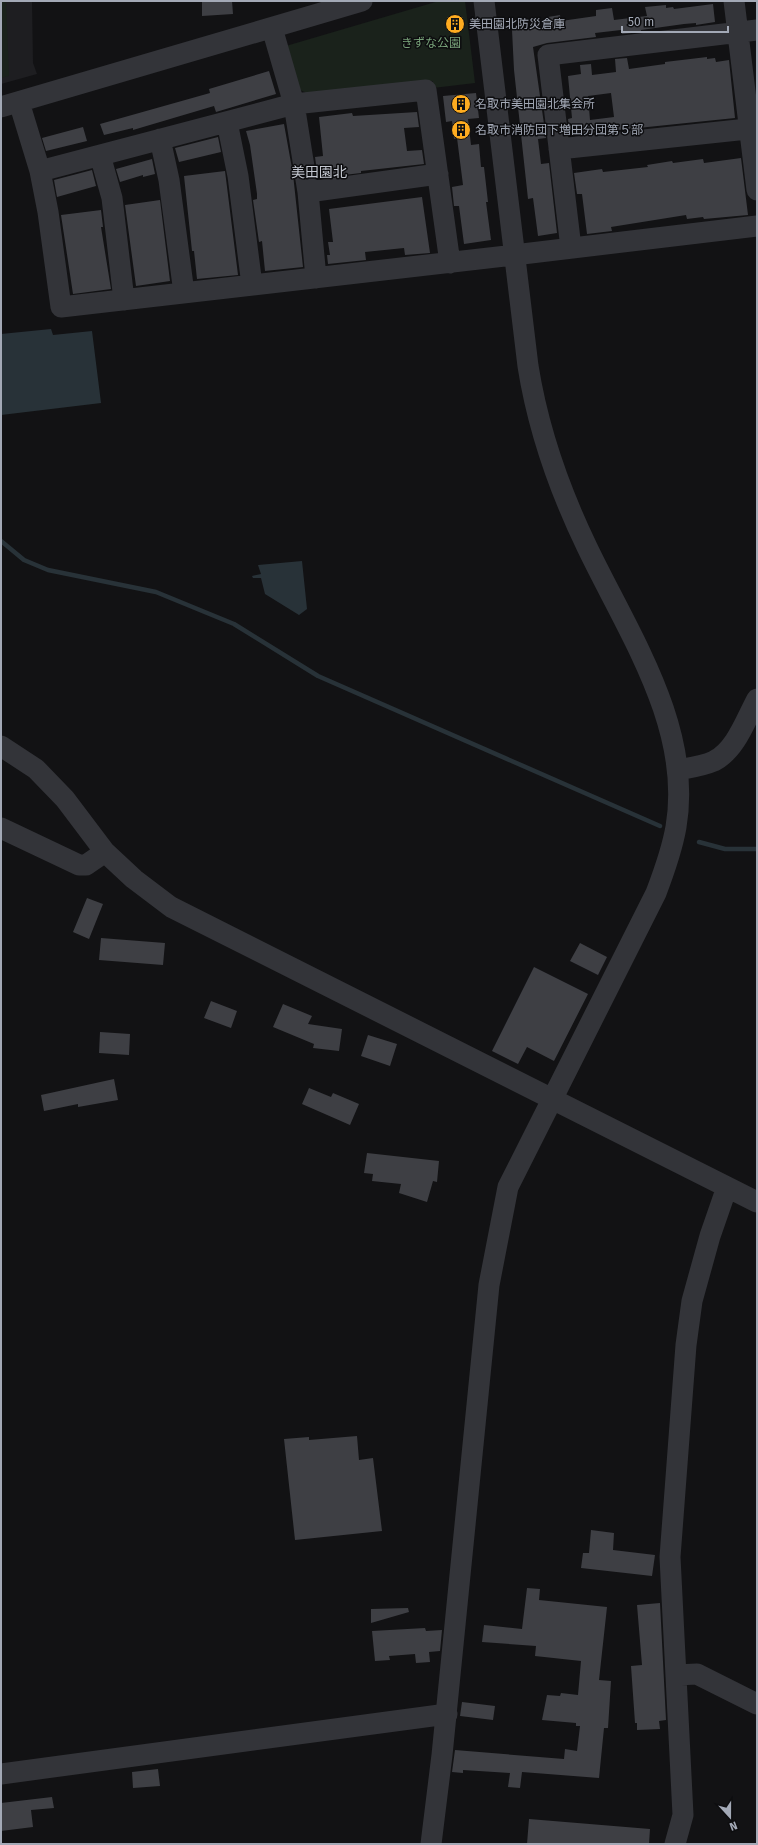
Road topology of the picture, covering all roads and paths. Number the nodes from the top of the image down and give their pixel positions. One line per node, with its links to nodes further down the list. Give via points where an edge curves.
1 (362, 1): 4 (street)
2 (484, 1): 19 (street)
3 (734, 1): 5 (street)
4 (272, 28): 6 (street); 7 (street)
5 (748, 31): 9 (street); 11 (street, via 548,55)
6 (10, 104): 13 (street)
7 (294, 104): 8 (street); 14 (street, via 426,90); 16 (street)
8 (227, 122): 10 (street); 22 (street, via 238,176)
9 (753, 128): 11 (street); 15 (street)
10 (160, 139): 12 (street); 23 (street, via 169,180)
11 (559, 149): 18 (street)
12 (100, 155): 13 (street); 24 (street, via 112,198)
13 (40, 171): 24 (street, via 61,307)
14 (438, 174): 16 (street); 20 (street)
15 (757, 190)
16 (308, 192): 21 (street)
17 (757, 226): 18 (street)
18 (570, 248): 19 (street)
19 (514, 255): 20 (street); 27 (street, via 528,366 542,435 569,509 646,666 665,712)
20 (450, 263): 21 (street)
21 (316, 278): 22 (street)
22 (252, 285): 23 (street)
23 (184, 293): 24 (street)
24 (124, 300)
25 (757, 699): 27 (street, via 730,747 721,756 707,763)
26 (1, 746): 29 (street, via 36,769 65,799)
27 (678, 770): 30 (street, via 676,826 665,869 643,919)
28 (1, 828): 29 (street, via 79,865 86,865)
29 (104, 852): 30 (street, via 134,879 184,915)
30 (553, 1099): 31 (street); 35 (street, via 508,1187 489,1285)
31 (727, 1187): 32 (street); 33 (street, via 692,1301 686,1345 670,1557)
32 (757, 1202)
33 (676, 1675): 34 (street, via 697,1674); 38 (street, via 683,1815)
34 (757, 1704)
35 (447, 1714): 36 (street); 37 (street)
36 (1, 1774)
37 (431, 1844)
38 (675, 1844)

